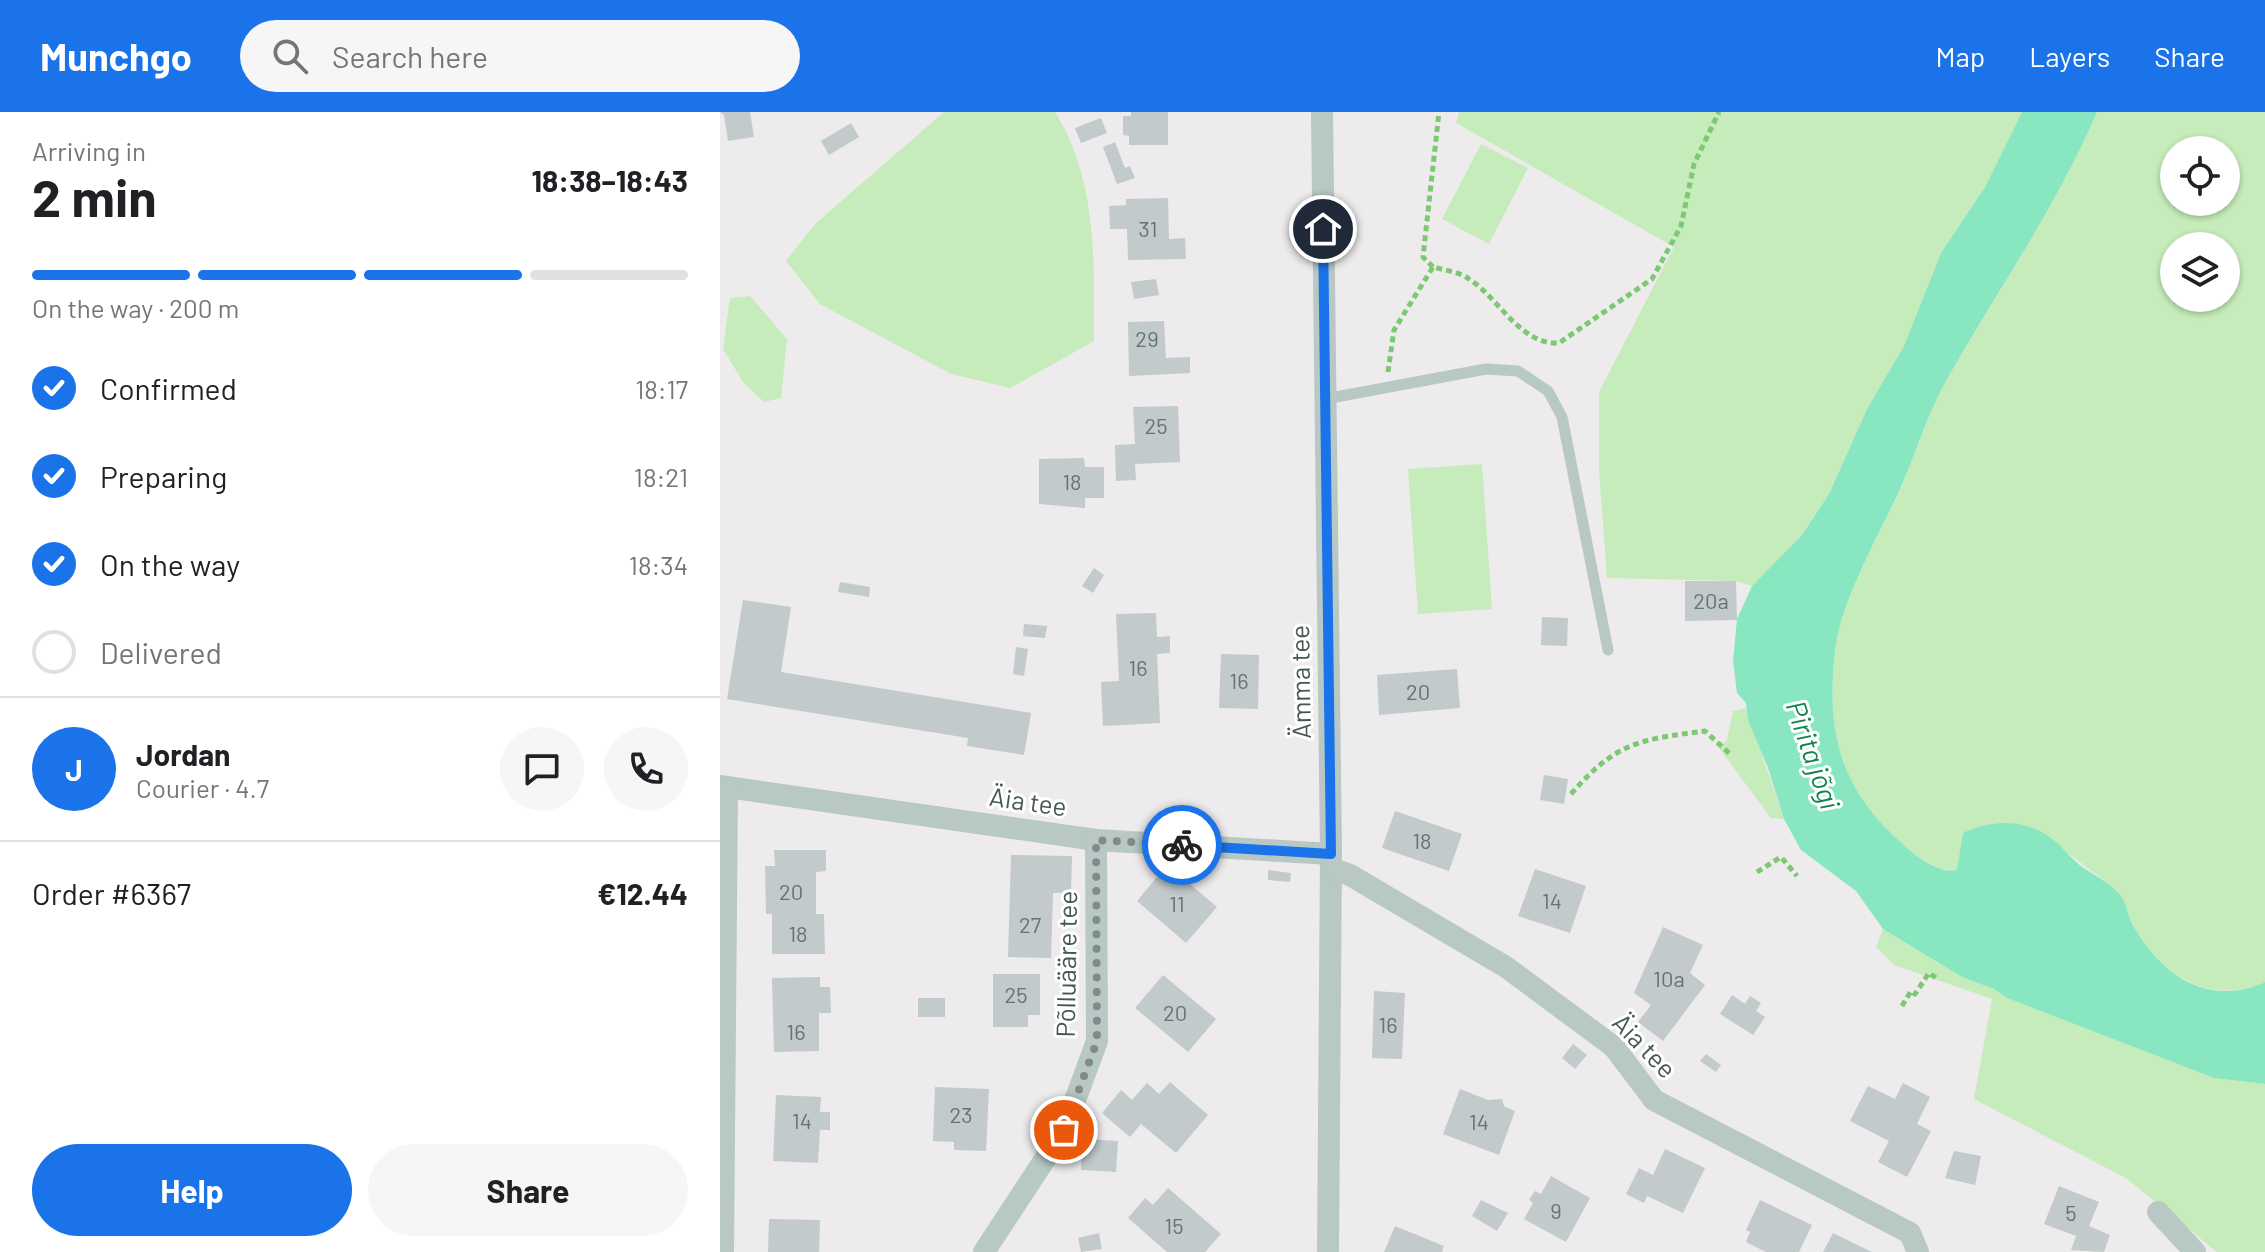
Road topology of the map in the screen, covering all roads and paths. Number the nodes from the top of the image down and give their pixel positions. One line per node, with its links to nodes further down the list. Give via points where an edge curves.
1 (1322, 112): 6 (street, Ämma tee)
2 (1439, 112): 4 (path, via 1423,232 1423,257)
3 (1719, 112): 4 (path, via 1691,172 1681,226 1652,279 1559,343 1534,339 1468,278)
4 (1433, 267): 5 (path, via 1394,330)
5 (1387, 389): 6 (lane); 7 (lane, via 1486,369 1518,371 1548,391 1562,417)
6 (1325, 399): 12 (street, Ämma tee)
7 (1608, 650)
8 (1730, 754): 10 (path, via 1705,731 1662,737 1614,751)
9 (723, 787): 11 (street, Äia tee); 18 (street)
10 (1571, 794)
11 (1096, 840): 12 (street, Äia tee); 19 (street, Põlluääre tee, via 1097,1041 1064,1130)
12 (1331, 861): 20 (street, Ämma tee); 21 (street, Äia tee, via 1506,967 1614,1047 1654,1100 1910,1233)
13 (1757, 872): 14 (path, via 1781,857)
14 (1797, 876)
15 (1936, 978): 16 (path, via 1929,973)
16 (1902, 1006)
17 (2158, 1212): 22 (street)
18 (723, 1252)
19 (984, 1252)
20 (1328, 1252)
21 (1918, 1252)
22 (2195, 1252)

